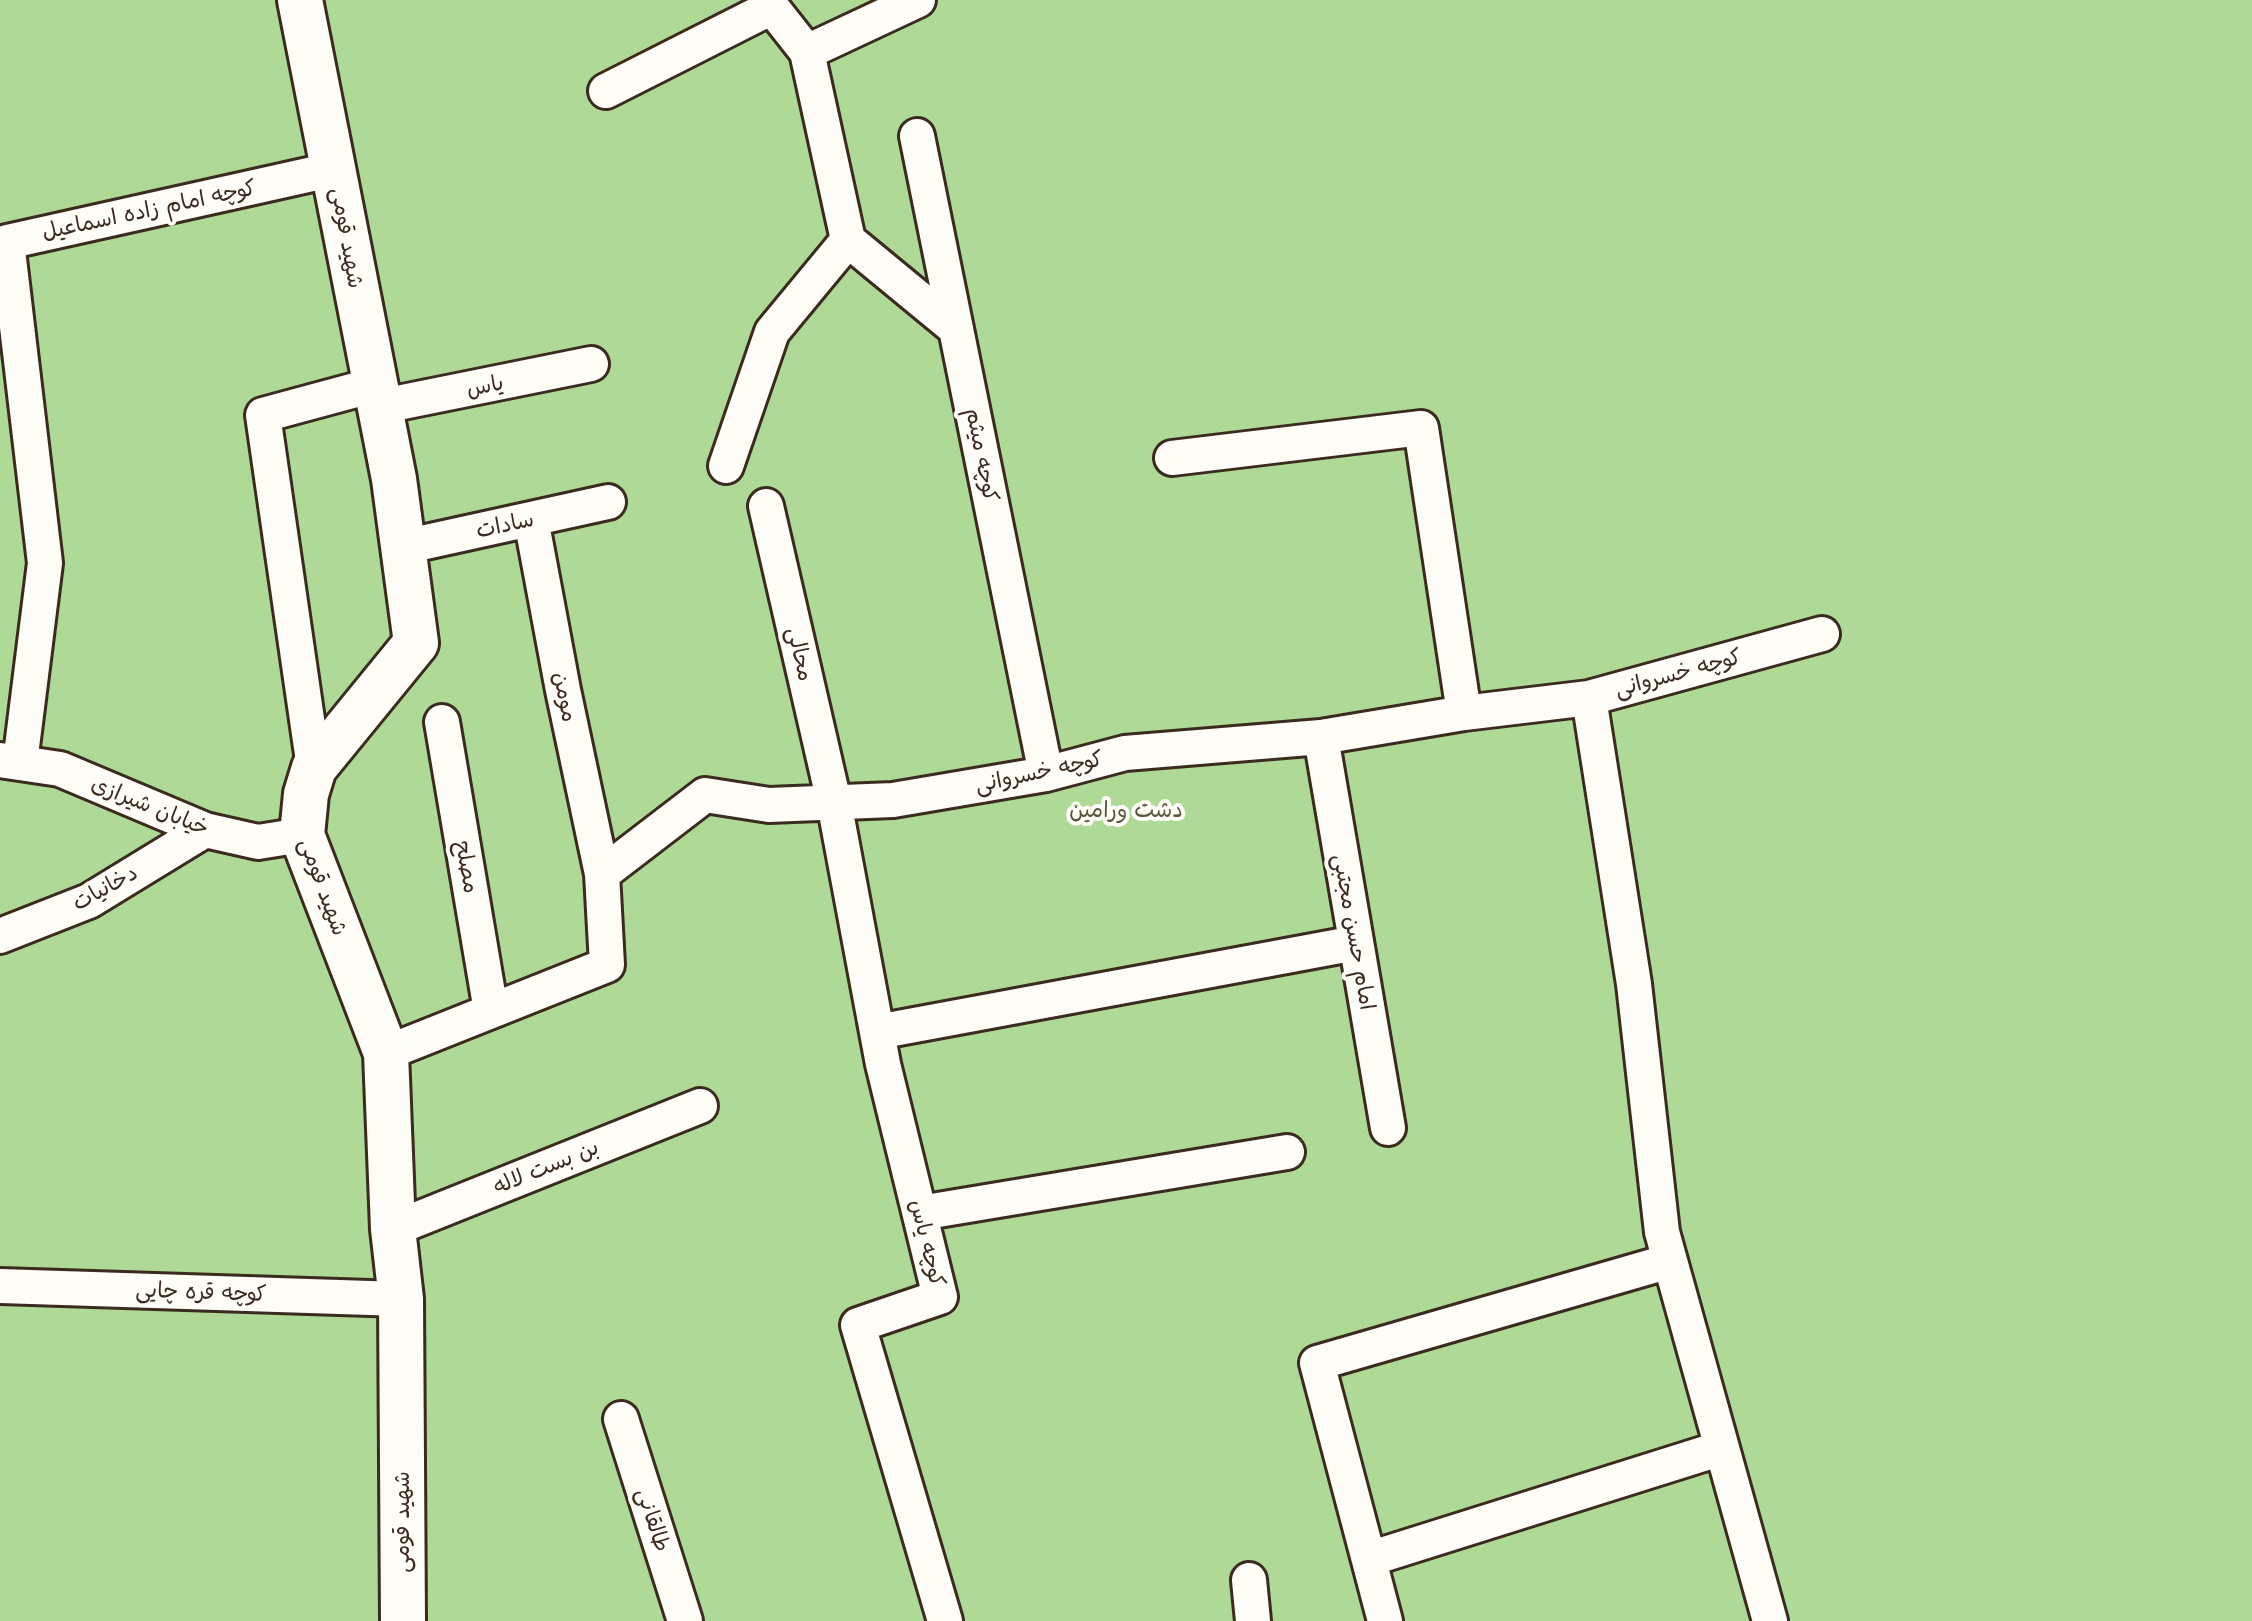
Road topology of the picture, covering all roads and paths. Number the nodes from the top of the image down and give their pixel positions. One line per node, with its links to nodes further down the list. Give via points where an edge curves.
1 (300, 0): 7 (street, شهید قومی)
2 (918, 0): 4 (street)
3 (769, 4): 4 (street); 5 (street)
4 (807, 52): 8 (street)
5 (606, 91)
6 (917, 136): 9 (street, کوچه میثم)
7 (335, 169): 11 (street, شهید قومی); 23 (street, کوچه امام زاده اسماعیل, via 7,242 45,563)
8 (848, 240): 9 (street); 13 (street, via 772,332)
9 (956, 329): 25 (street, کوچه میثم)
10 (591, 364): 11 (street, یاس)
11 (376, 396): 17 (street, شهید قومی); 24 (street, یاس, via 263,415)
12 (1172, 458): 20 (street, via 1421,428)
13 (726, 466)
14 (608, 502): 16 (street, سادات)
15 (766, 506): 26 (street, محالی)
16 (531, 519): 17 (street, سادات); 29 (street, مومن)
17 (403, 547): 24 (street, شهید قومی, via 416,643)
18 (1822, 634): 19 (street, کوچه خسروانی)
19 (1589, 698): 20 (street, کوچه خسروانی); 40 (street)
20 (1464, 713): 22 (street, کوچه خسروانی)
21 (442, 722): 32 (street, مصلح)
22 (1321, 737): 25 (street, کوچه خسروانی, via 1125,753); 31 (street, امام حسن مجتبی)
23 (10, 762): 27 (street, خیابان شیرازی, via 60,769)
24 (314, 768): 28 (street, شهید قومی)
25 (1046, 774): 26 (street, کوچه خسروانی, via 893,800)
26 (834, 802): 29 (street, کوچه خسروانی, via 769,805 705,795); 33 (street, کوچه یاس)
27 (205, 830): 28 (street, خیابان شیرازی, via 258,842); 30 (street, دخانیات, via 89,901)
28 (302, 835): 34 (street, شهید قومی)
29 (602, 874): 32 (street, via 607,965)
30 (0, 936)
31 (1356, 943): 33 (street); 36 (street, امام حسن مجتبی)
32 (491, 1011): 34 (street)
33 (877, 1032): 38 (street, کوچه یاس)
34 (386, 1053): 39 (street, شهید قومی)
35 (700, 1106): 39 (street, بن بست لاله)
36 (1388, 1128)
37 (1287, 1152): 38 (street)
38 (920, 1213): 49 (street, کوچه یاس, via 940,1297 858,1325)
39 (393, 1229): 42 (street, شهید قومی)
40 (1670, 1261): 44 (street); 45 (street, via 1317,1363)
41 (0, 1286): 42 (street, کوچه قره چایی)
42 (401, 1299): 47 (street, شهید قومی)
43 (621, 1419): 48 (street, طالقانی)
44 (1722, 1448): 45 (street); 52 (street)
45 (1369, 1559): 51 (street)
46 (1249, 1580): 50 (street)
47 (403, 1621)
48 (685, 1621)
49 (945, 1621)
50 (1253, 1621)
51 (1385, 1621)
52 (1770, 1621)

